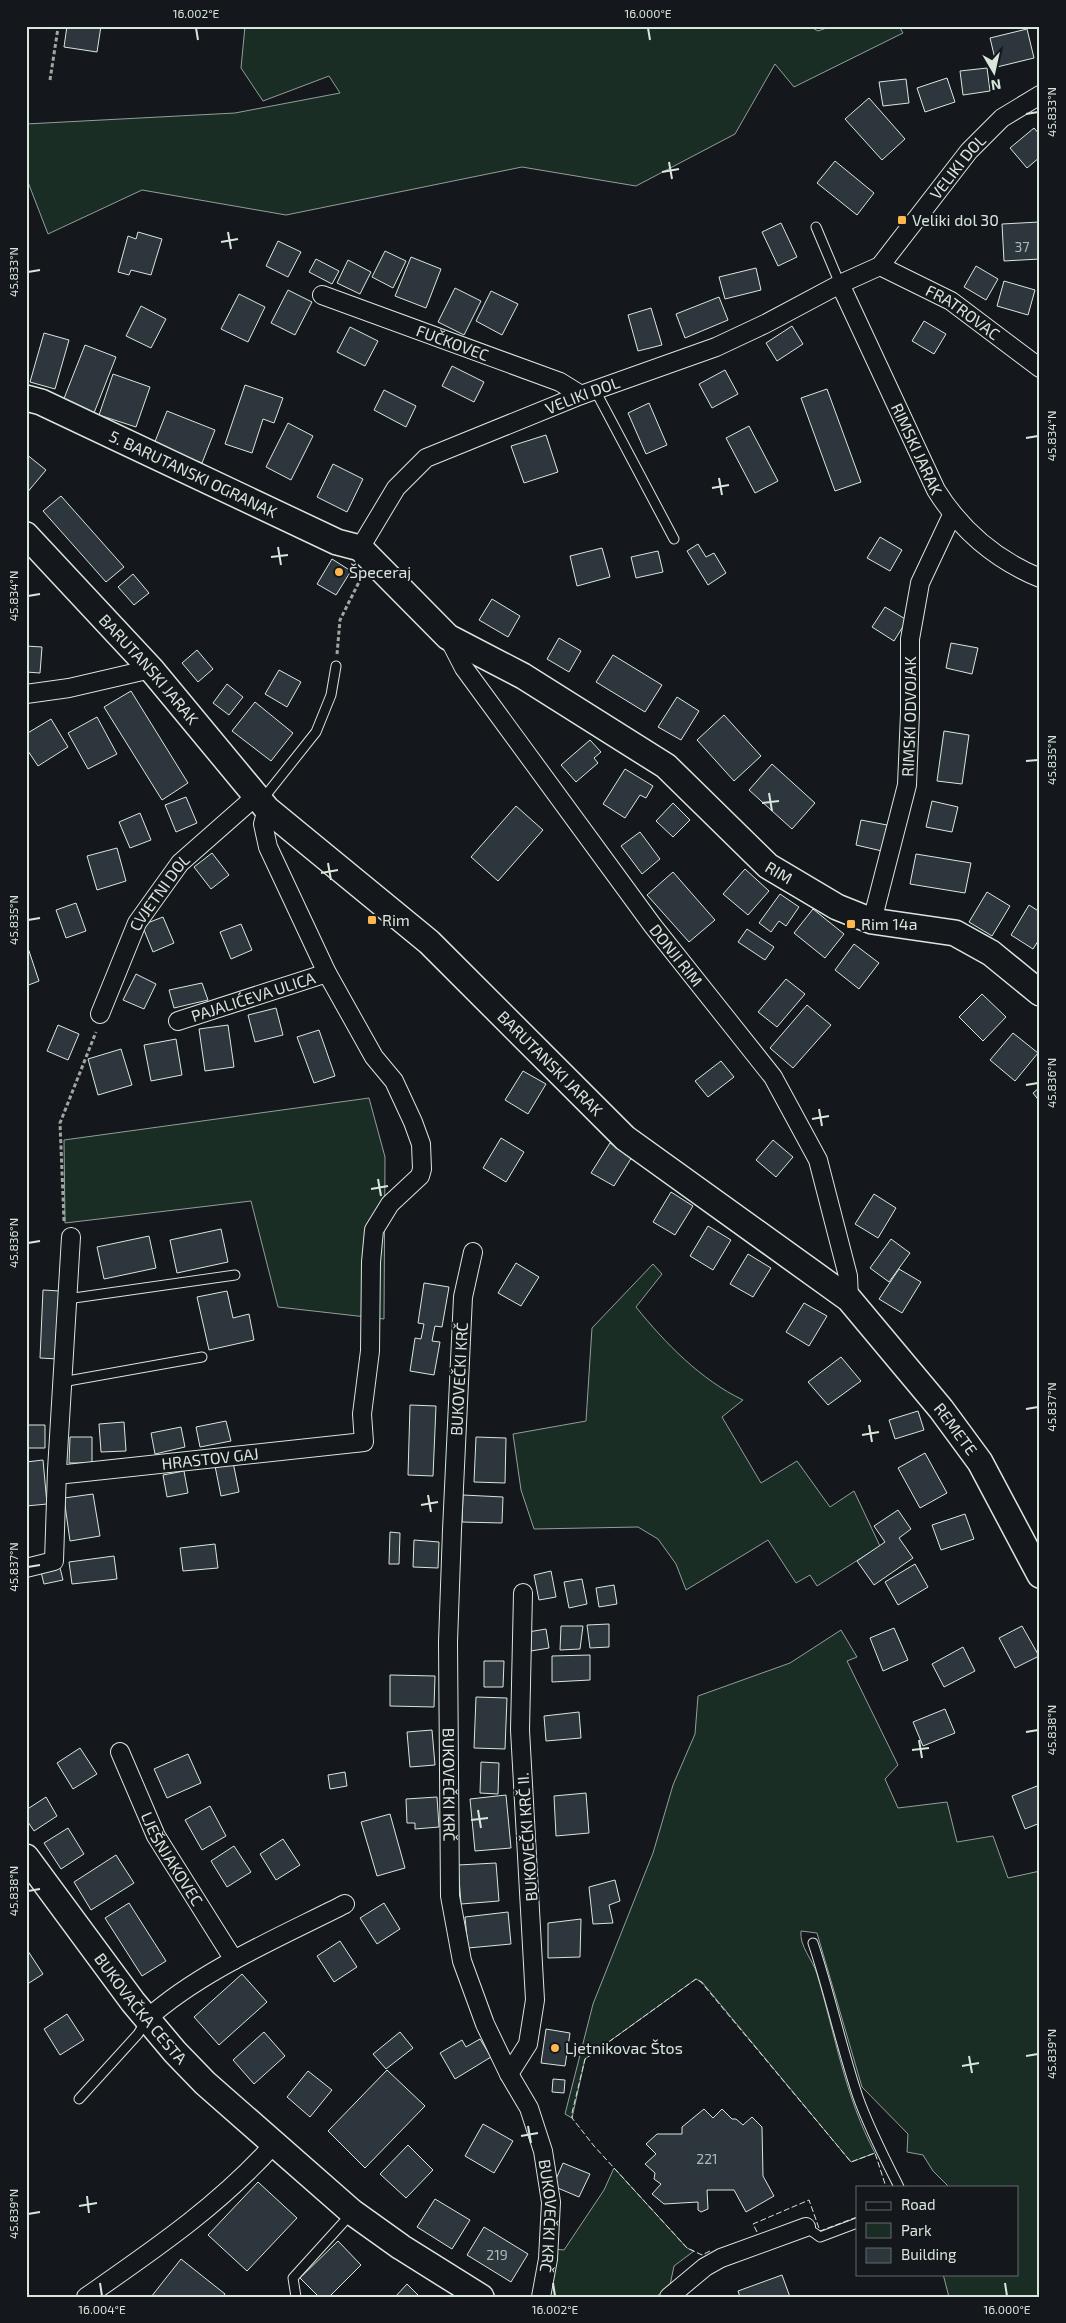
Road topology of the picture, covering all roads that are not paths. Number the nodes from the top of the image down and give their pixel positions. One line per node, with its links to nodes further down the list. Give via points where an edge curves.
1 (1040, 95): 3 (street, VELIKI DOL, via 1002,118 969,151)
2 (816, 226): 4 (lane)
3 (880, 266): 4 (street, VELIKI DOL); 6 (street, FRATROVAC, via 951,301)
4 (840, 284): 7 (street, VELIKI DOL, via 716,347); 9 (street, RIMSKI JARAK, via 936,490)
5 (322, 295): 7 (street, FUČKOVEC)
6 (1040, 368)
7 (588, 392): 11 (lane); 12 (street, VELIKI DOL, via 426,458 396,488)
8 (26, 398): 12 (street, 5. BARUTANSKI OGRANAK, via 41,402 337,542)
9 (952, 515): 13 (street, RIMSKI JARAK, via 1013,567); 19 (street, RIMSKI ODVOJAK, via 920,584 910,639 906,785)
10 (26, 535): 16 (street, BARUTANSKI JARAK)
11 (674, 539)
12 (360, 548): 14 (street, RIM)
13 (1040, 578)
14 (448, 637): 19 (street, RIM, via 523,676 666,766 768,866 837,907); 28 (street, DONJI RIM, via 464,668 653,926 773,1077 818,1160 848,1276)
15 (336, 666): 18 (lane, via 331,695 316,732)
16 (151, 669): 17 (street, via 69,688); 18 (street, BARUTANSKI JARAK)
17 (26, 694)
18 (261, 803): 20 (street, via 268,847); 22 (street, CVJETNI DOL, via 180,862 137,923); 28 (street, BARUTANSKI JARAK, via 429,942 625,1138)
19 (872, 921): 21 (street, RIM, via 954,933 991,953)
20 (327, 973): 23 (street, PAJALIĆEVA ULICA); 31 (street, HRASTOV GAJ, via 374,1057 394,1081 421,1144 420,1176 390,1204 374,1230 370,1351 362,1414 364,1442)
21 (1040, 993)
22 (100, 1014)
23 (178, 1021)
24 (71, 1237): 27 (street)
25 (473, 1252): 41 (street, BUKOVEČKI KRČ, via 463,1297 448,1642 450,1896 462,1961 485,2024)
26 (235, 1274): 27 (lane)
27 (67, 1298): 30 (street)
28 (849, 1299): 33 (street, REMETE, via 941,1409 980,1462)
29 (202, 1358): 30 (lane)
30 (62, 1382): 31 (street)
31 (57, 1475): 32 (street, via 54,1561)
32 (26, 1568)
33 (1040, 1575)
34 (523, 1593): 41 (street, BUKOVEČKI KRČ II., via 520,1730 536,2000 528,2044)
35 (120, 1752): 39 (street, LJEŠNJAKOVEC, via 156,1836)
36 (26, 1857): 40 (street, BUKOVAČKA CESTA)
37 (345, 1904): 39 (street)
38 (813, 1943): 44 (lane, via 859,2098)
39 (234, 1960): 40 (street, via 161,2006)
40 (147, 2019): 42 (lane, via 138,2034); 43 (street, BUKOVAČKA CESTA, via 205,2082)
41 (509, 2074): 51 (street, BUKOVEČKI KRČ, via 529,2108 549,2179 549,2239)
42 (79, 2099)
43 (274, 2144): 45 (street, BUKOVAČKA CESTA); 48 (street, via 242,2179 152,2251)
44 (898, 2186)
45 (352, 2212): 49 (lane, via 293,2278); 50 (street, BUKOVAČKA CESTA)
46 (856, 2223): 47 (lane, via 820,2237)
47 (806, 2227): 52 (street, via 705,2266)
48 (86, 2297)
49 (296, 2297)
50 (481, 2297)
51 (541, 2297)
52 (668, 2297)

